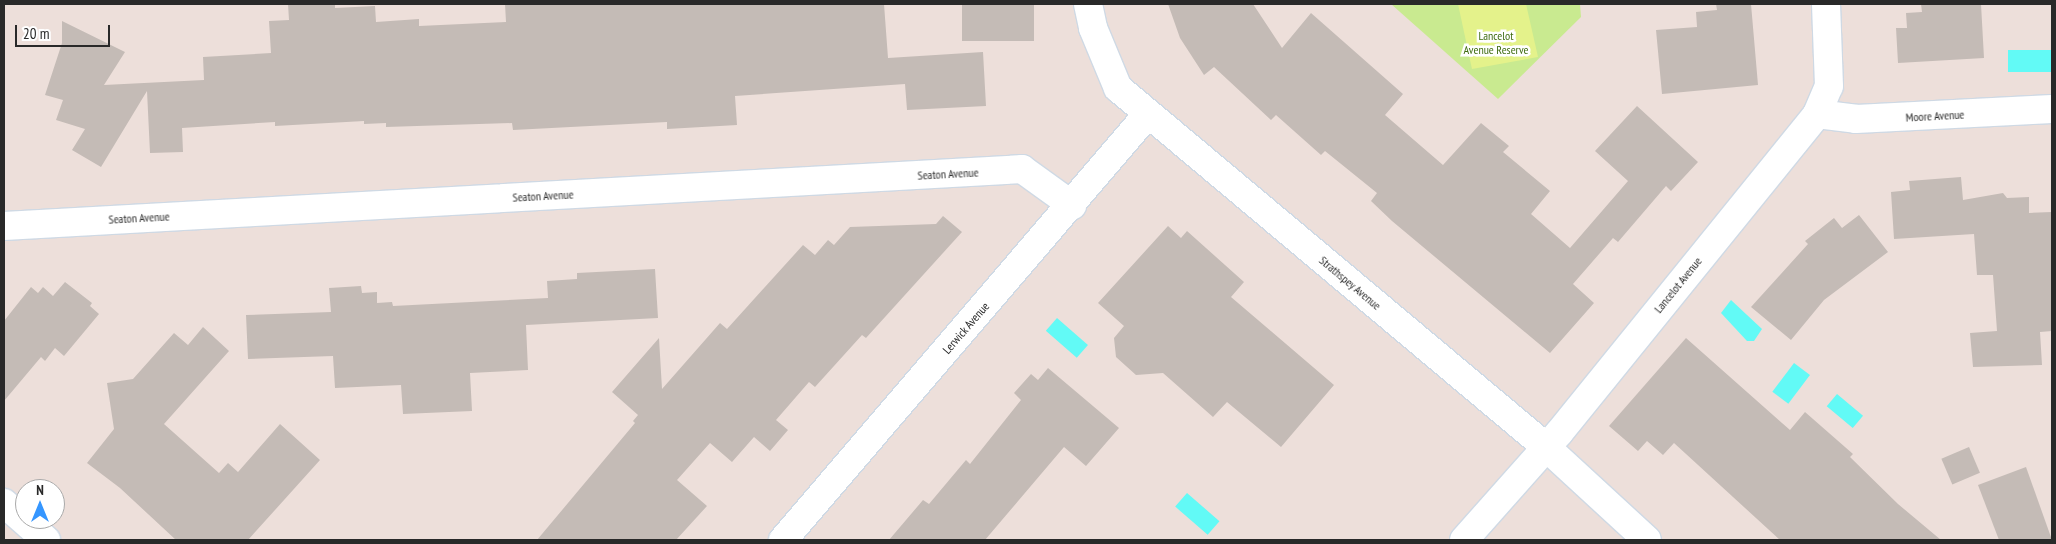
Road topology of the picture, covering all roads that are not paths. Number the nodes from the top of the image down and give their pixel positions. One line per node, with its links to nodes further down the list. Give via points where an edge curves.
1 (1088, 4): 5 (street, Strathspey Avenue, via 1092,28 1118,88)
2 (1826, 4): 4 (street, Lancelot Avenue, via 1829,86)
3 (2052, 109): 4 (street, Moore Avenue, via 1856,119)
4 (1817, 114): 8 (street, Lancelot Avenue)
5 (1147, 115): 6 (street, Lerwick Avenue); 8 (street, Strathspey Avenue)
6 (1072, 205): 7 (street, Seaton Avenue, via 1022,169); 11 (street, Lerwick Avenue)
7 (4, 226)
8 (1546, 447): 12 (street, Lancelot Avenue); 13 (street, Strathspey Avenue)
9 (4, 503): 10 (street)
10 (46, 540)
11 (783, 540)
12 (1464, 540)
13 (1647, 540)

